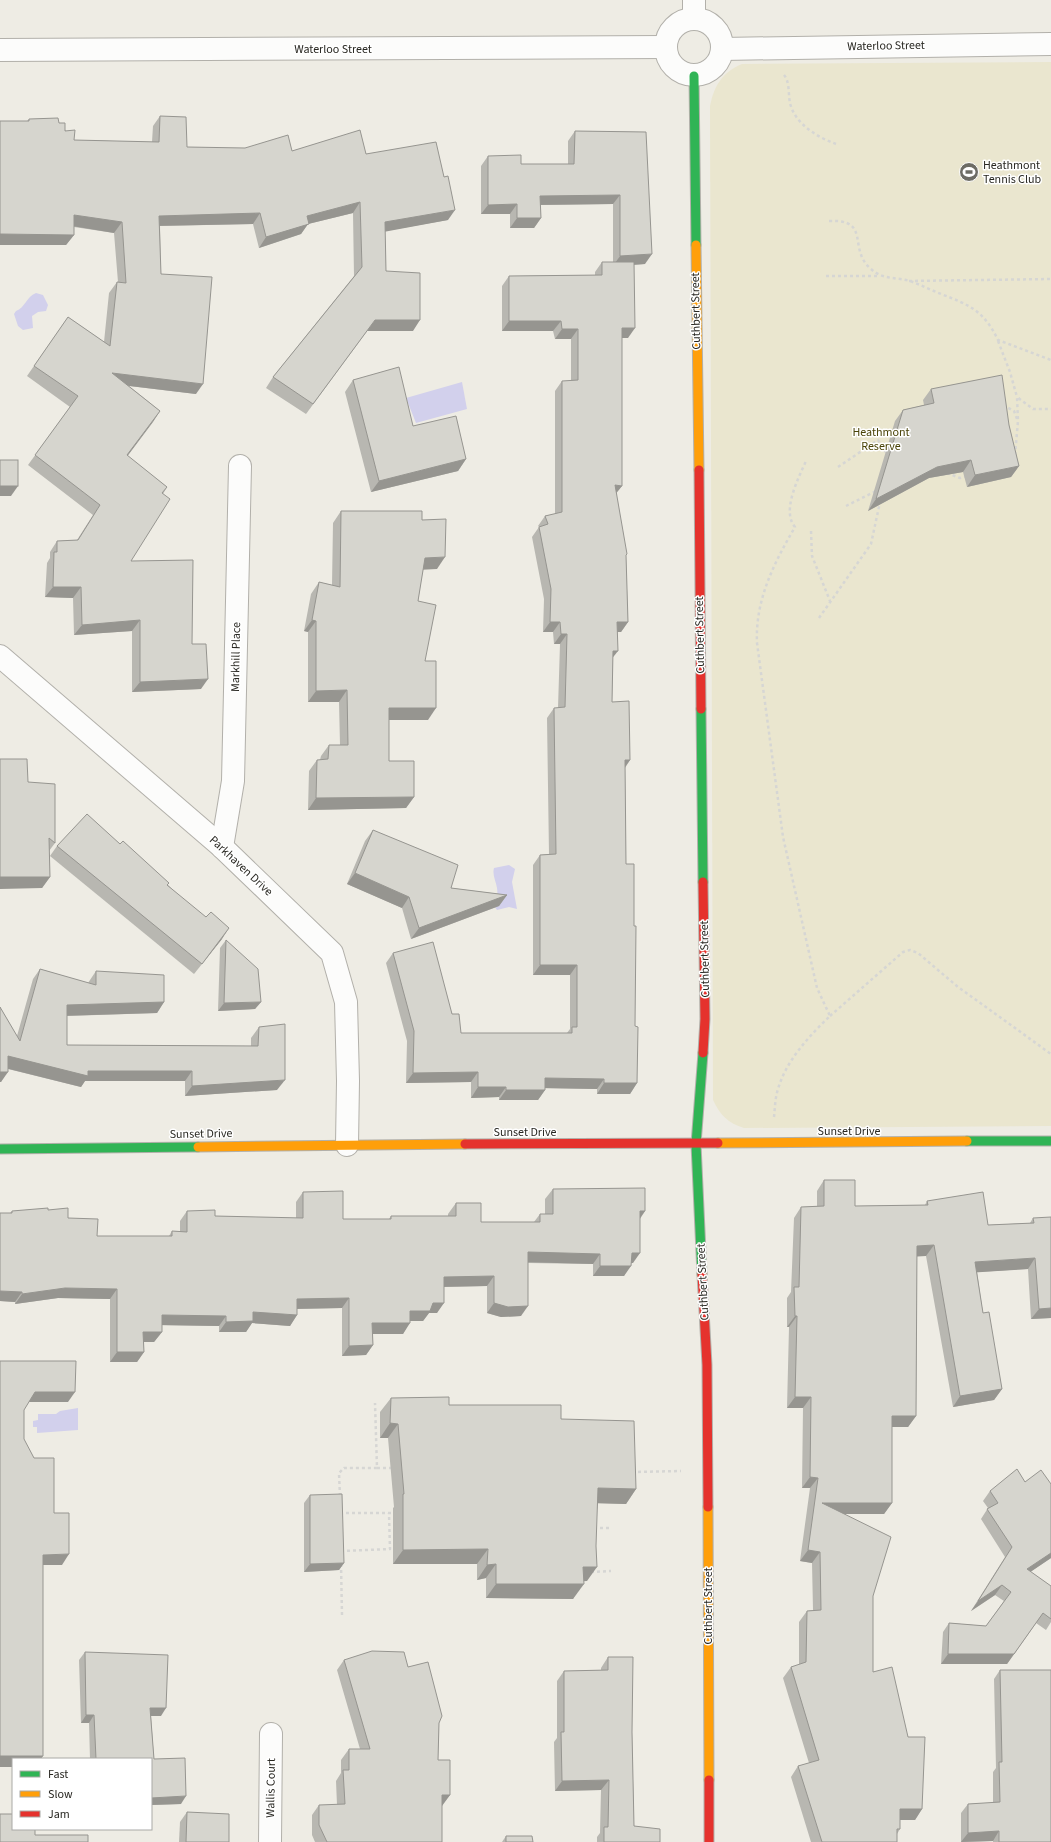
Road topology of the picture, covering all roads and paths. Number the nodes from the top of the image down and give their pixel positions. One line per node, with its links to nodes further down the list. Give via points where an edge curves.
1 (694, 10): 3 (street, via 684,22 674,27 668,36); 4 (street, via 714,28 720,37)
2 (1051, 44): 4 (street, Waterloo Street)
3 (666, 47): 5 (street, Waterloo Street); 7 (street, via 668,58 674,67)
4 (722, 48): 7 (street, via 714,68)
5 (0, 50)
6 (781, 74): 8 (path, via 786,76 791,104 798,118 818,137)
7 (694, 76): 39 (street, Cuthbert Street, via 705,1019)
8 (836, 144)
9 (829, 221): 11 (path, via 849,222 864,262)
10 (826, 276): 11 (path)
11 (882, 276): 13 (path)
12 (1051, 279): 13 (path)
13 (909, 281): 14 (path, via 974,308 988,322)
14 (998, 340): 15 (path); 16 (path)
15 (1051, 360)
16 (1017, 397): 18 (path, via 1033,409); 19 (path)
17 (997, 405): 19 (path, via 1010,407)
18 (1051, 409)
19 (1018, 421): 20 (path)
20 (1015, 457)
21 (890, 459): 24 (path, via 878,440)
22 (806, 460): 35 (path, via 792,497 790,518 795,526 778,555 762,595 757,622 757,643 783,837 817,988)
23 (240, 466): 34 (street, Markhill Place, via 233,781)
24 (838, 467)
25 (941, 472): 26 (path, via 960,478)
26 (974, 474)
27 (877, 491): 29 (path)
28 (882, 494): 31 (path, via 871,544)
29 (846, 506)
30 (811, 531): 31 (path, via 812,556)
31 (830, 602): 32 (path)
32 (819, 618)
33 (0, 656): 34 (street, Parkhaven Drive)
34 (222, 847): 40 (street, Parkhaven Drive, via 332,953 346,1002)
35 (830, 1016): 36 (path, via 869,980 903,952 910,950 918,953 958,987); 38 (path, via 784,1073 776,1094)
36 (1051, 1054)
37 (1051, 1141): 38 (street, Sunset Drive)
38 (773, 1143): 39 (street, Sunset Drive)
39 (696, 1144): 40 (street, Sunset Drive); 62 (street, Cuthbert Street, via 707,1365)
40 (347, 1145): 41 (street, Sunset Drive)
41 (0, 1148)
42 (375, 1403): 43 (path)
43 (377, 1468): 44 (path); 47 (path, via 344,1468 339,1473)
44 (398, 1468)
45 (682, 1470): 46 (path)
46 (625, 1472)
47 (340, 1497)
48 (340, 1505): 49 (path)
49 (340, 1513): 50 (path); 52 (path)
50 (389, 1513): 51 (path); 56 (path, via 390,1549)
51 (396, 1513)
52 (340, 1521)
53 (588, 1528): 54 (path)
54 (612, 1528)
55 (341, 1544): 56 (path)
56 (341, 1551): 59 (path)
57 (611, 1571): 58 (path)
58 (586, 1572)
59 (342, 1615)
60 (271, 1734): 61 (street, Wallis Court)
61 (270, 1842)
62 (708, 1842)

